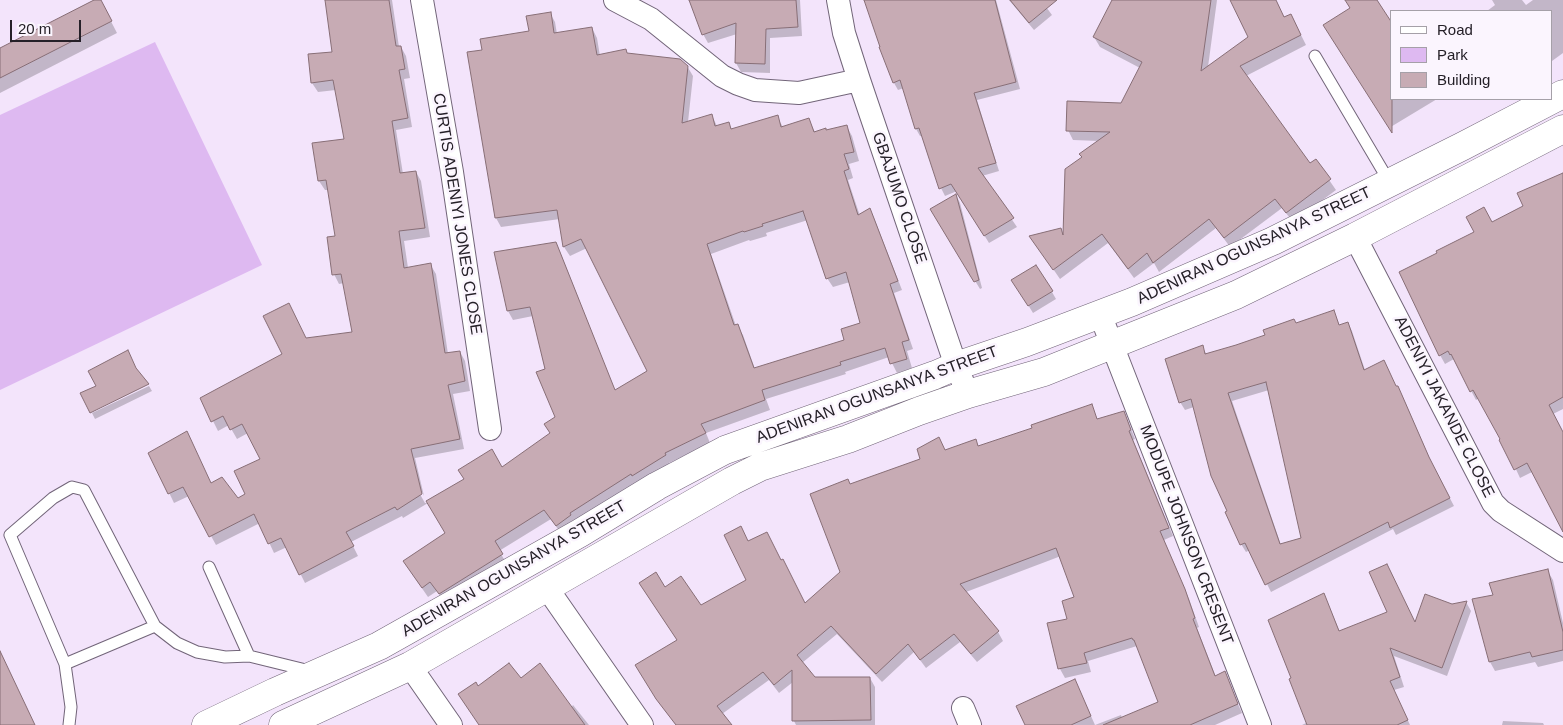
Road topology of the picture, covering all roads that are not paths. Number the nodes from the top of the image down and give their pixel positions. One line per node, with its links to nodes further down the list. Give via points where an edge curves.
1 (422, 0): 14 (street, CURTIS ADENIYI JONES CLOSE, via 452,172)
2 (615, 0): 5 (street, via 651,19 722,76 755,90 799,93)
3 (838, 0): 5 (street, GBAJUMO CLOSE, via 844,33)
4 (1315, 56): 8 (lane)
5 (859, 80): 12 (street, GBAJUMO CLOSE)
6 (1551, 100): 8 (main road, ADENIRAN OGUNSANYA STREET)
7 (1563, 129): 9 (main road, ADENIRAN OGUNSANYA STREET)
8 (1390, 183): 10 (main road, ADENIRAN OGUNSANYA STREET, via 1273,241)
9 (1355, 237): 11 (main road, ADENIRAN OGUNSANYA STREET, via 1236,295); 15 (street, ADENIYI JAKANDE CLOSE, via 1493,503)
10 (1100, 314): 11 (street, MODUPE JOHNSON CRESENT); 12 (main road, ADENIRAN OGUNSANYA STREET)
11 (1113, 344): 13 (main road, ADENIRAN OGUNSANYA STREET, via 1044,372); 29 (street, MODUPE JOHNSON CRESENT)
12 (956, 366): 13 (street, GBAJUMO CLOSE); 22 (main road, ADENIRAN OGUNSANYA STREET, via 725,450 430,618)
13 (968, 394): 17 (main road, ADENIRAN OGUNSANYA STREET, via 848,439 760,467)
14 (490, 429)
15 (1563, 551)
16 (209, 567): 19 (lane)
17 (548, 588): 21 (main road, ADENIRAN OGUNSANYA STREET); 28 (street)
18 (155, 626): 19 (lane, via 177,643 197,652 225,657); 20 (lane); 20 (lane, via 84,490 72,487 53,498 10,535)
19 (249, 656): 22 (lane)
20 (65, 664): 25 (lane, via 71,707)
21 (410, 666): 24 (main road, ADENIRAN OGUNSANYA STREET); 27 (street)
22 (319, 673): 23 (main road, ADENIRAN OGUNSANYA STREET)
23 (283, 688): 24 (main road); 26 (main road, ADENIRAN OGUNSANYA STREET)
24 (294, 720)
25 (69, 725)
26 (206, 725)
27 (451, 725)
28 (642, 725)
29 (1260, 725)

